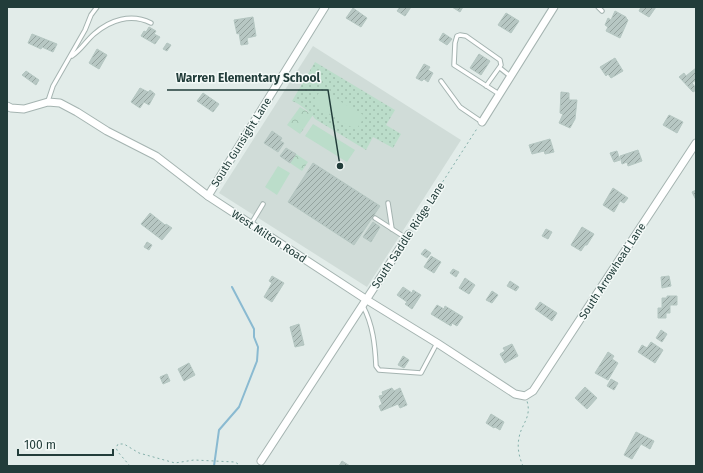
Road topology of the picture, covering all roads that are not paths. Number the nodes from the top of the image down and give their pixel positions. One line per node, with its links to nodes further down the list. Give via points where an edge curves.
1 (97, 7): 7 (lane)
2 (324, 7): 17 (street, South Gunsight Lane)
3 (554, 7): 9 (street)
4 (598, 7): 5 (lane)
5 (602, 11)
6 (151, 23): 7 (lane, via 134,17 111,22)
7 (71, 56): 13 (lane, via 53,86)
8 (500, 68): 9 (lane); 11 (lane); 11 (lane, via 500,60 466,36 460,35 455,38 454,65)
9 (510, 76): 12 (street)
10 (441, 81): 15 (lane, via 460,107)
11 (486, 86): 12 (lane)
12 (499, 94): 15 (street)
13 (48, 102): 14 (street, via 24,109); 17 (street, West Milton Road, via 60,103 156,156)
14 (7, 106)
15 (482, 122)
16 (695, 147): 26 (street, South Arrowhead Lane, via 532,391)
17 (208, 196): 21 (street, West Milton Road)
18 (388, 203): 22 (lane)
19 (263, 204): 21 (lane)
20 (375, 218): 22 (lane)
21 (250, 224): 24 (street, West Milton Road)
22 (392, 229): 23 (lane)
23 (407, 236): 24 (street, South Saddle Ridge Lane)
24 (365, 303): 25 (street, West Milton Road); 25 (lane, via 374,335 376,366 379,370 420,373); 27 (street, South Saddle Ridge Lane)
25 (437, 343): 26 (street, West Milton Road, via 515,394)
26 (525, 396)
27 (262, 464)

